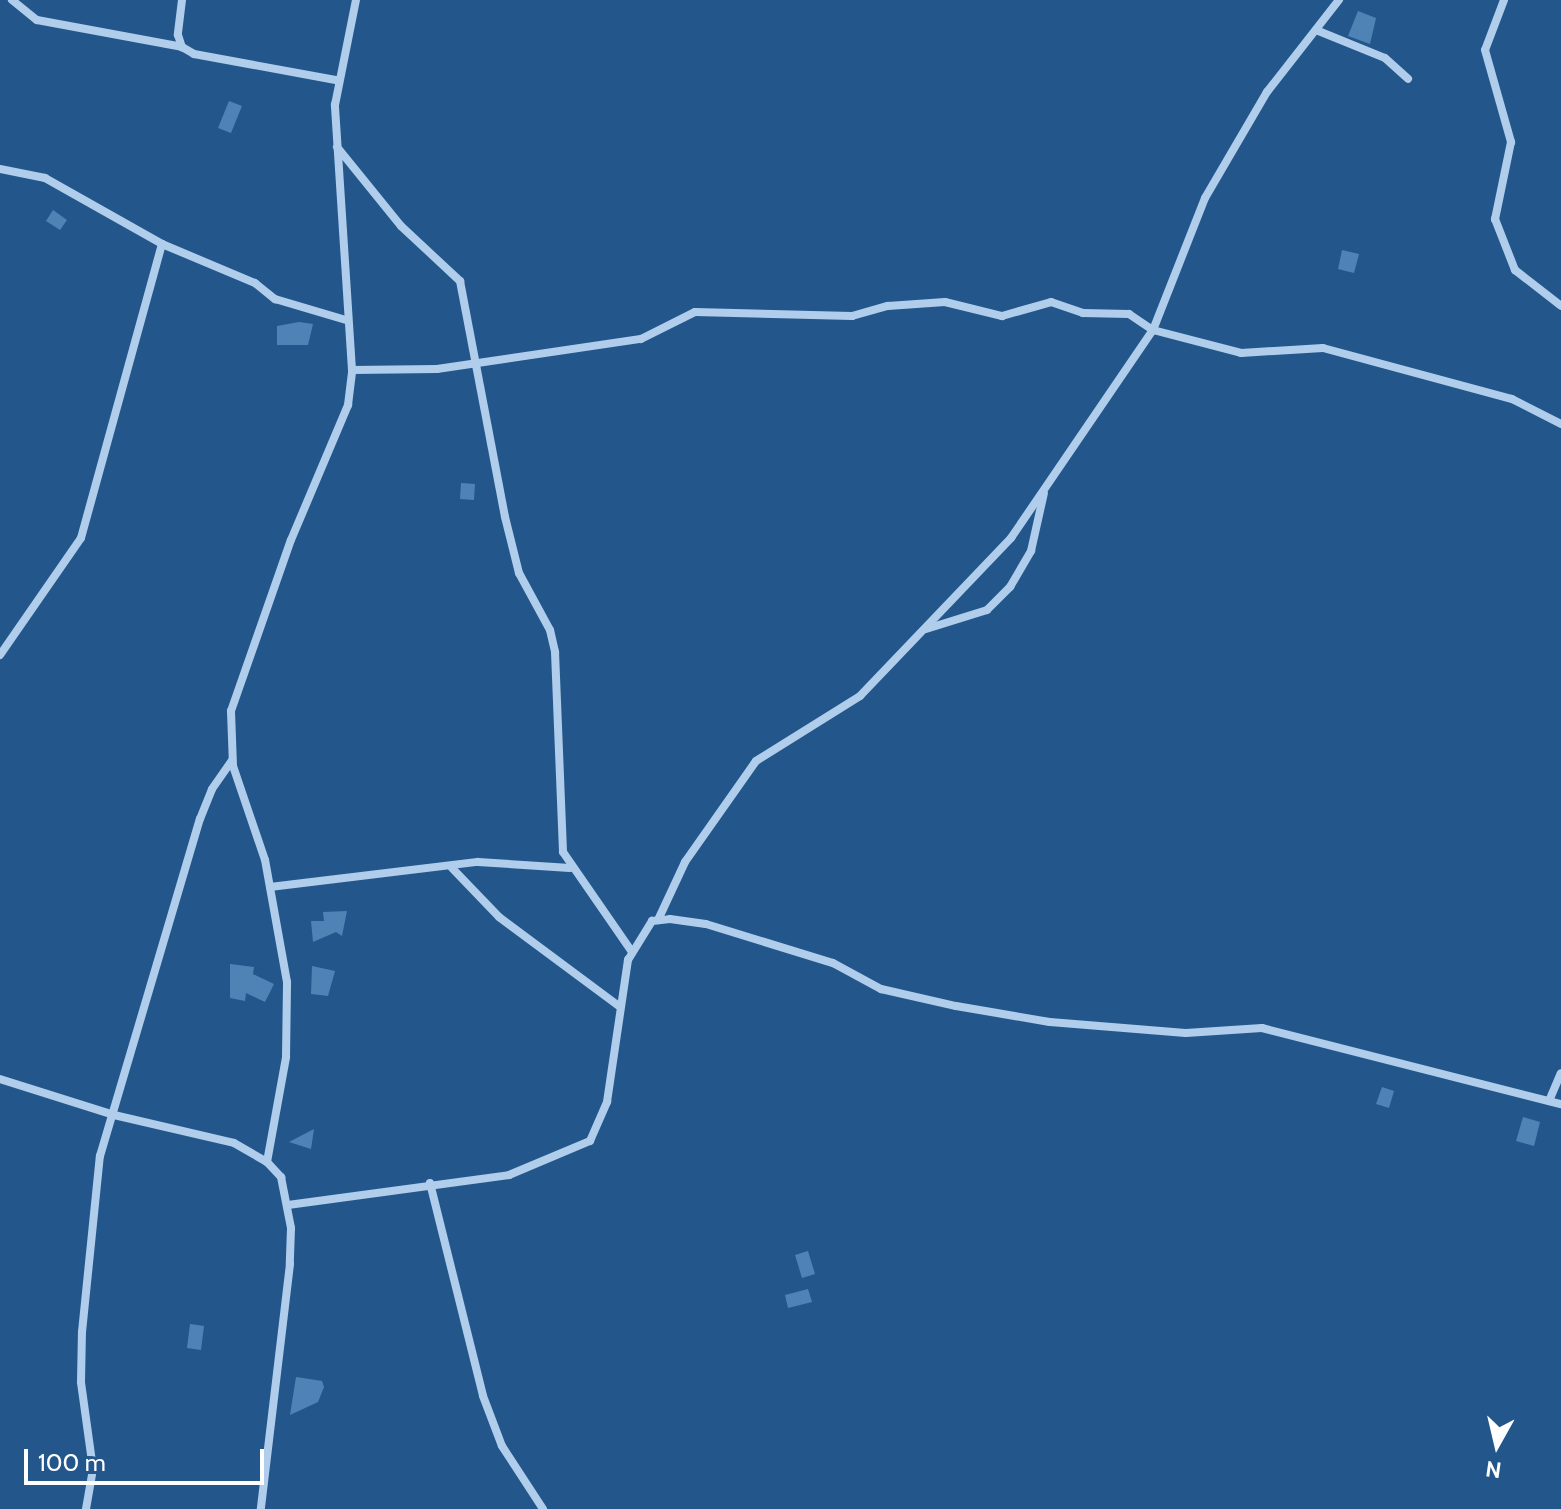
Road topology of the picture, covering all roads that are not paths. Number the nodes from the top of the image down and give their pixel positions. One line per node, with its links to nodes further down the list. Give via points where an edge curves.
1 (12, 0): 7 (street, via 37,20)
2 (182, 0): 7 (street)
3 (356, 0): 9 (street)
4 (1339, 0): 6 (street)
5 (1504, 0): 13 (street, via 1485,50 1511,142 1495,219 1515,270)
6 (1316, 30): 8 (street, via 1385,58); 15 (street, via 1267,92 1205,198)
7 (182, 47): 9 (street, via 215,60)
8 (1408, 79)
9 (336, 80): 10 (street)
10 (337, 147): 14 (street); 16 (street, via 401,226 460,281)
11 (0, 169): 12 (street, via 45,178)
12 (162, 244): 14 (street, via 215,264 275,299); 21 (street, via 81,538)
13 (1561, 306)
14 (346, 320): 17 (street)
15 (1153, 330): 16 (street, via 1129,314 1083,313 1051,302 1002,316 945,302 888,306 852,316 695,312 641,339); 18 (street, via 1241,353 1323,348 1512,399); 19 (street)
16 (476, 361): 17 (street, via 399,372); 24 (street, via 519,573 550,630 555,652 560,688 558,830)
17 (352, 370): 22 (street, via 339,431 291,540 240,678 231,711)
18 (1561, 424)
19 (1044, 492): 20 (street, via 1011,538); 20 (street, via 1031,551 1010,587 987,610)
20 (926, 629): 26 (street, via 860,696 756,761 685,862)
21 (0, 655)
22 (232, 760): 25 (street); 33 (street, via 200,819)
23 (452, 868): 24 (street, via 488,862); 25 (street); 28 (street, via 499,917)
24 (570, 868): 27 (street)
25 (270, 887): 34 (street, via 287,982 287,1021 278,1118)
26 (658, 920): 27 (street, via 642,933); 31 (street, via 706,924 833,963 881,989 982,1012 1186,1033 1262,1028)
27 (632, 952): 28 (street)
28 (619, 1006): 35 (street, via 607,1102 590,1141 509,1175)
29 (1561, 1073): 31 (street)
30 (0, 1079): 33 (street)
31 (1549, 1101): 32 (street)
32 (1561, 1104)
33 (114, 1115): 34 (street, via 234,1143); 37 (street, via 100,1156 82,1332 81,1382 93,1469)
34 (267, 1162): 36 (street, via 281,1177)
35 (430, 1183): 36 (street); 39 (street, via 483,1396 502,1446)
36 (288, 1205): 38 (street, via 290,1264)
37 (86, 1509)
38 (261, 1509)
39 (543, 1509)

